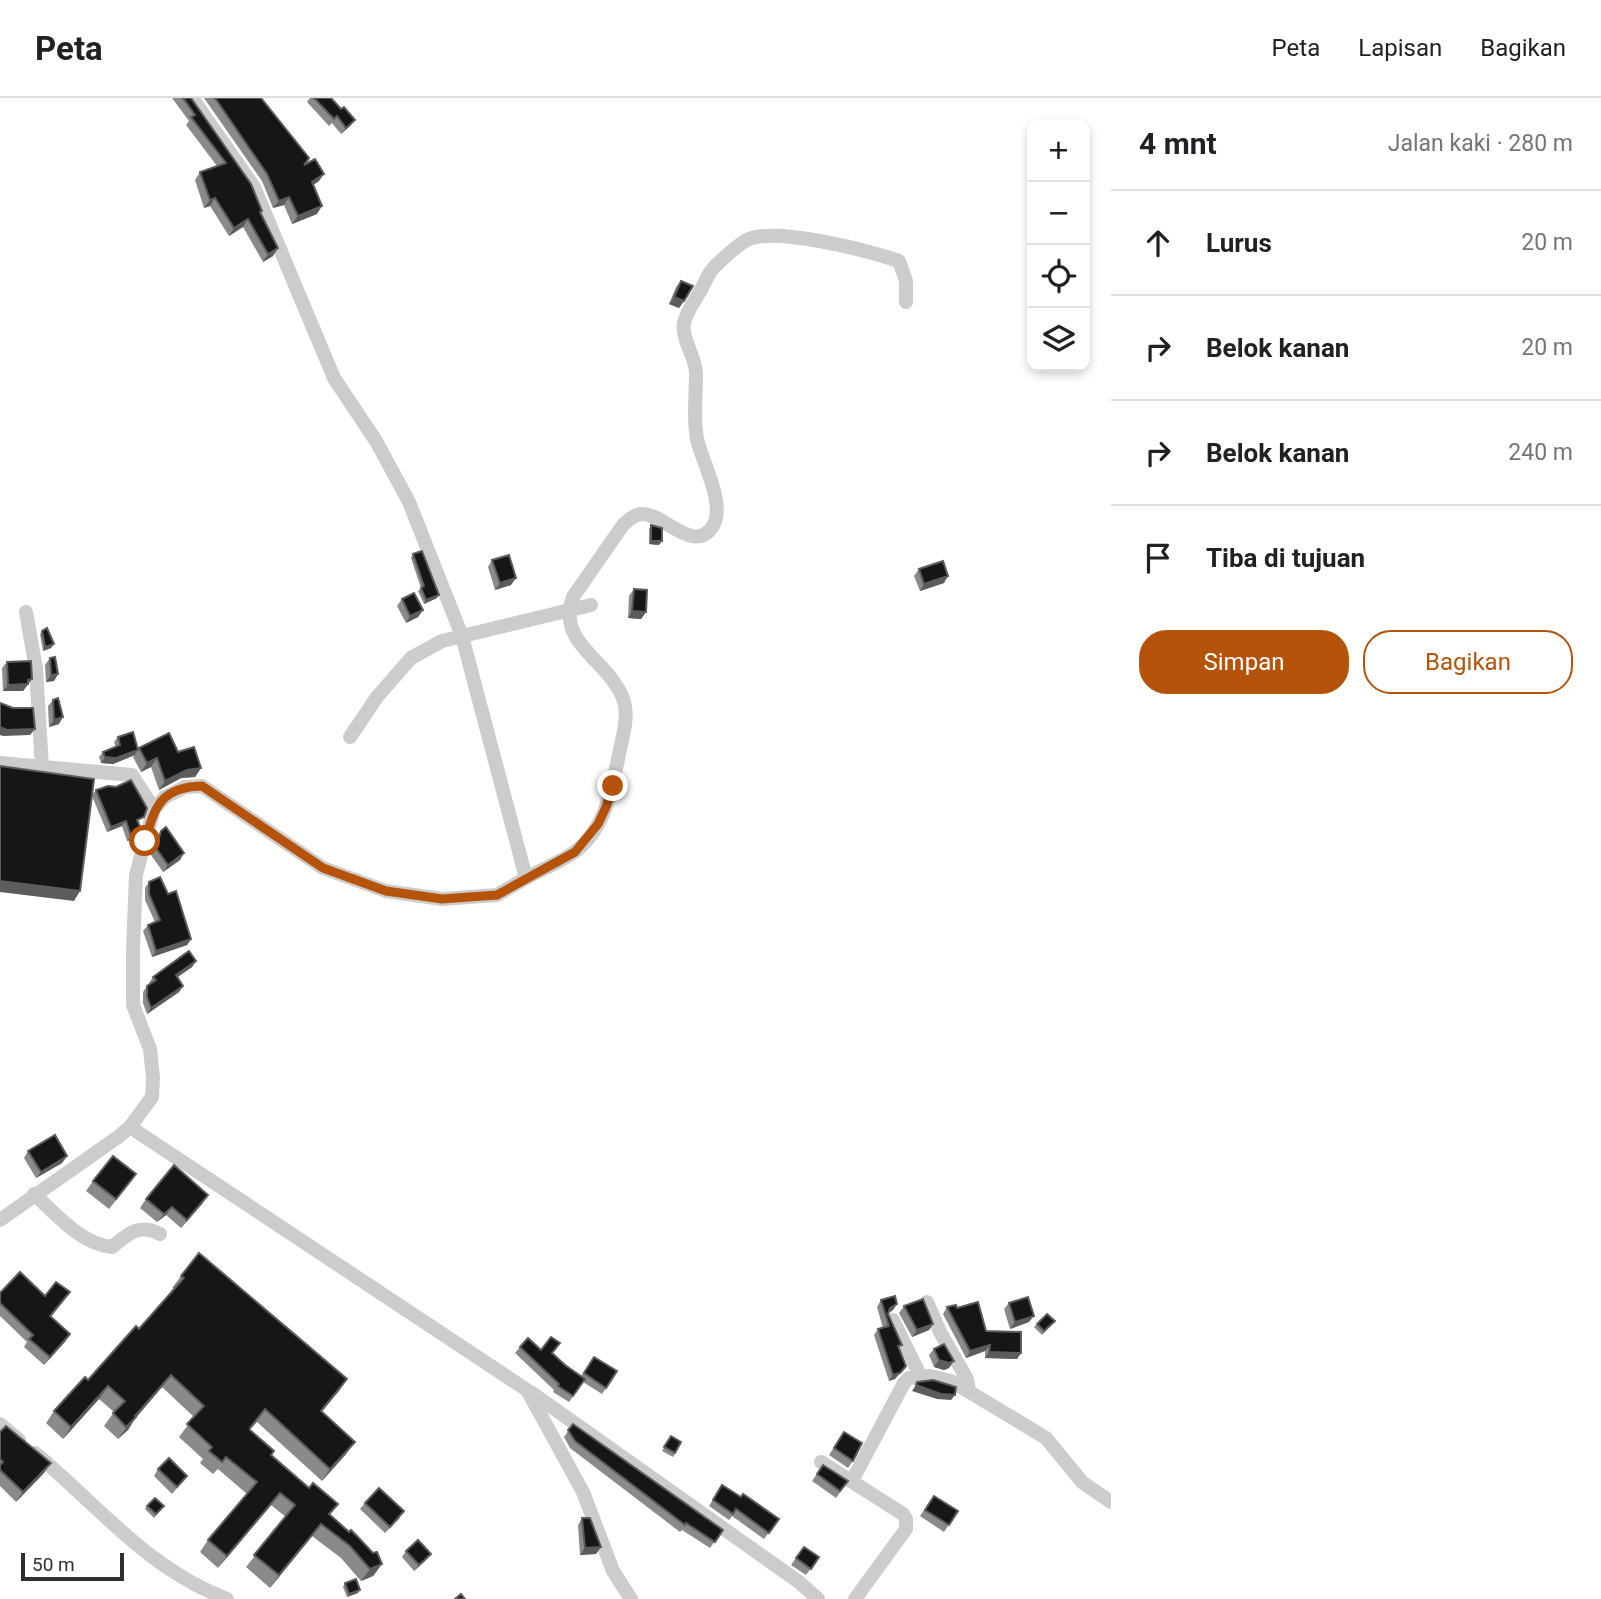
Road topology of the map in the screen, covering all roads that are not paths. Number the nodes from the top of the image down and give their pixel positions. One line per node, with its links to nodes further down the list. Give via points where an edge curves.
1 (192, 98): 6 (street, via 254,187 322,354 409,502)
2 (906, 302): 4 (street, via 906,281 899,261 790,236 748,239 712,270 684,329 697,373 694,410 716,504 714,524 698,536 689,536 650,515 632,517 580,583)
3 (592, 605): 4 (street)
4 (568, 609): 6 (street); 11 (street, via 576,637 623,697 625,725 613,786 598,824 575,852)
5 (26, 612): 9 (street, via 36,669)
6 (462, 636): 7 (street, via 442,640 411,658); 11 (street)
7 (350, 737)
8 (0, 763): 9 (street)
9 (42, 768): 10 (street, via 132,775)
10 (154, 809): 11 (street, via 165,797 186,787 202,786 323,868 386,891 442,899 497,895); 12 (street, via 136,875 132,950 133,1006 150,1049 152,1097)
11 (526, 878)
12 (130, 1127): 13 (street); 19 (street)
13 (34, 1194): 14 (street); 15 (street, via 101,1246 112,1247 136,1229)
14 (0, 1220)
15 (160, 1234)
16 (927, 1302): 20 (street)
17 (892, 1320): 18 (street)
18 (921, 1377): 20 (street, via 940,1377); 23 (street, via 909,1378 899,1390)
19 (527, 1390): 26 (street, via 583,1492 614,1571); 27 (street)
20 (969, 1391): 24 (street, via 1046,1438 1082,1482)
21 (0, 1424): 25 (street, via 137,1546 178,1575)
22 (821, 1462): 23 (street)
23 (852, 1481): 28 (street, via 903,1514 906,1524)
24 (1111, 1502)
25 (227, 1599)
26 (631, 1599)
27 (818, 1599)
28 (855, 1599)

